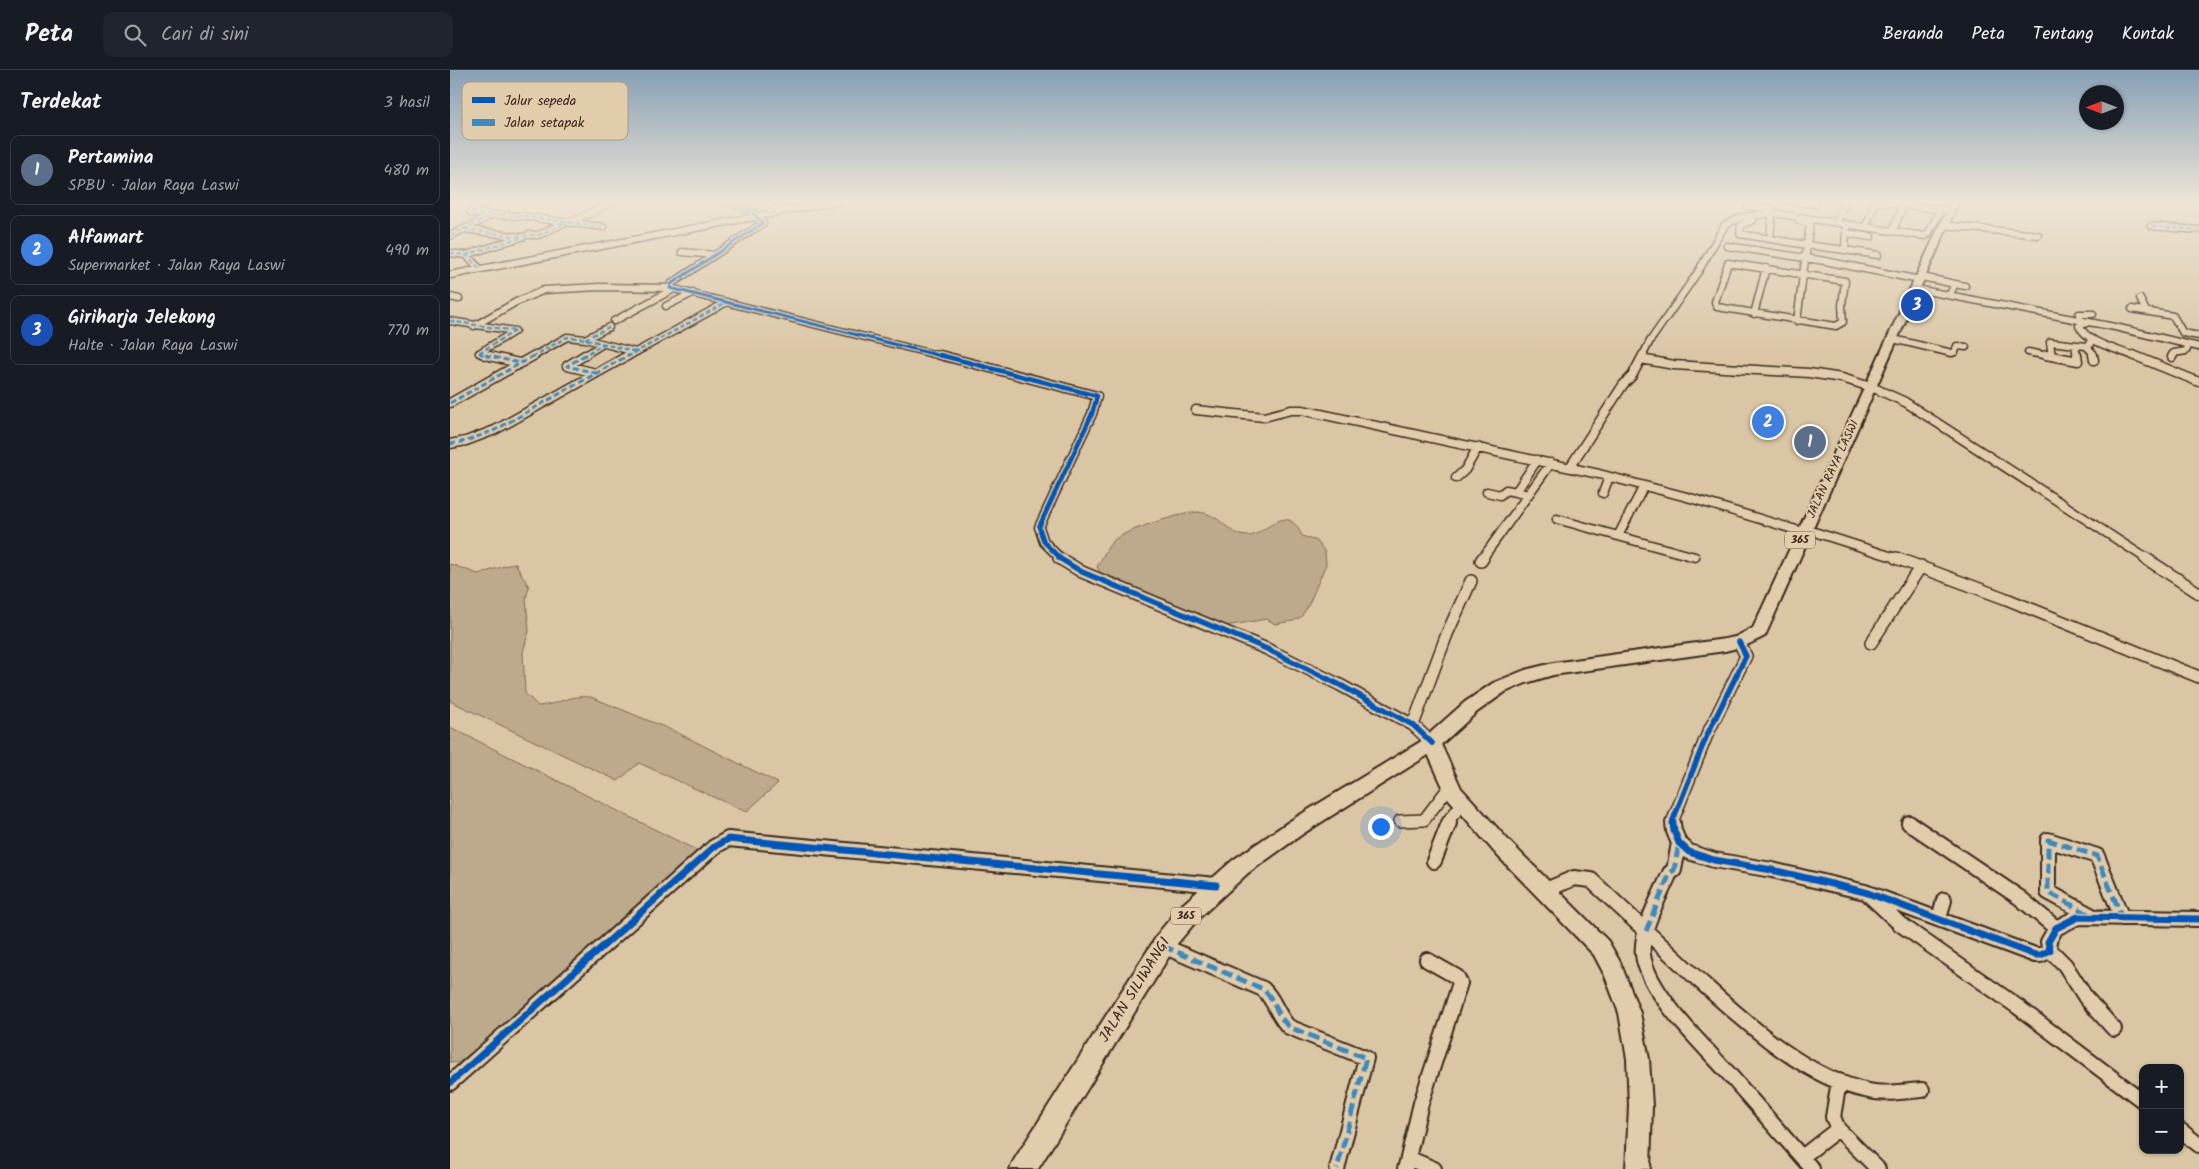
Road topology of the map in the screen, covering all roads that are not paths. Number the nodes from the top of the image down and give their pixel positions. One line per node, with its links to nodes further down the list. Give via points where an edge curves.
1 (474, 252): 11 (street)
2 (569, 252): 16 (street)
3 (685, 252): 12 (street)
4 (719, 252): 12 (street)
5 (1709, 252): 54 (street)
6 (1765, 252): 14 (street)
7 (1806, 252): 14 (street)
8 (1860, 252): 13 (street)
9 (1931, 252): 19 (main road, JALAN RAYA LASWI / 365)
10 (452, 255): 11 (street)
11 (466, 255): 16 (street)
12 (715, 255): 22 (street, via 671,284)
13 (1878, 255)
14 (1806, 259): 17 (street); 19 (street)
15 (1766, 268): 17 (street); 34 (street); 34 (street, via 1728,263 1715,302 1717,307)
16 (480, 269): 18 (street)
17 (1803, 274): 37 (street); 37 (street, via 1845,281 1844,322 1836,326)
18 (450, 275)
19 (1919, 281): 20 (street); 38 (street); 43 (main road, JALAN RAYA LASWI / 365)
20 (1955, 284): 21 (street); 23 (street)
21 (1965, 286)
22 (672, 288): 24 (street); 30 (street); 39 (street, via 544,290)
23 (1950, 292)
24 (693, 294): 29 (street); 31 (street)
25 (450, 297): 26 (street)
26 (459, 299)
27 (2140, 300): 33 (street)
28 (628, 302): 30 (street)
29 (727, 302): 50 (street); 85 (street, via 1097,396 1092,414 1039,527 1039,535 1046,546 1082,572 1267,650)
30 (642, 305): 42 (street)
31 (666, 306)
32 (2132, 309): 33 (street)
33 (2146, 311): 40 (street, via 2173,316 2184,332)
34 (1754, 314): 37 (street)
35 (2093, 314): 38 (street, via 2079,314)
36 (450, 321): 39 (street)
37 (1797, 321)
38 (2085, 321): 41 (street, via 2079,326); 46 (street)
39 (474, 326): 56 (street, via 515,331 479,353)
40 (2199, 336)
41 (2090, 338): 47 (street, via 2091,344); 58 (street)
42 (585, 339): 44 (street); 56 (street, via 567,337)
43 (1893, 339): 48 (street, via 1952,353 1958,346); 59 (main road, JALAN RAYA LASWI / 365)
44 (604, 344): 50 (street); 57 (street, via 567,366)
45 (2075, 344): 47 (street); 52 (street, via 2050,342); 52 (street, via 2078,361)
46 (2189, 345): 49 (street); 53 (street, via 2186,352 2173,353)
47 (2086, 346): 55 (street, via 2093,353)
48 (1966, 347)
49 (2199, 347)
50 (636, 352): 57 (street)
51 (2028, 352): 52 (street)
52 (2052, 357)
53 (2172, 357)
54 (1641, 359): 59 (street, via 1679,365 1820,374); 66 (street)
55 (2094, 360)
56 (519, 363): 60 (street)
57 (596, 373): 62 (street, via 502,428)
58 (2199, 382)
59 (1871, 387): 75 (main road, JALAN RAYA LASWI / 365); 81 (street, via 1905,402)
60 (450, 403)
61 (1196, 410): 63 (street, via 1264,417 1302,410)
62 (450, 444)
63 (1478, 447): 64 (street); 68 (street)
64 (1537, 460): 65 (street); 71 (street)
65 (1551, 463): 66 (street); 73 (street)
66 (1570, 467): 67 (street)
67 (1609, 477): 69 (street); 72 (street)
68 (1456, 478)
69 (1644, 486): 75 (street); 76 (street)
70 (1487, 492): 71 (street, via 1502,495 1506,490)
71 (1516, 492): 73 (street)
72 (1603, 493)
73 (1528, 495): 78 (street)
74 (1557, 519): 76 (street)
75 (1805, 529): 79 (street); 83 (main road, JALAN RAYA LASWI / 365, via 1759,632)
76 (1618, 536): 77 (street)
77 (1695, 557)
78 (1481, 561)
79 (1919, 565): 82 (street); 84 (street)
80 (1471, 581): 85 (street, via 1450,625)
81 (2199, 593)
82 (1871, 642)
83 (1744, 650): 86 (main road, JALAN RAYA LASWI / 365, via 1530,674 1500,687 1477,702); 91 (street, via 1673,820)
84 (2199, 677)
85 (1413, 725): 86 (street)
86 (1432, 744): 87 (main road); 93 (main road, JALAN SILIWANGI / 365, via 1302,825)
87 (1450, 786): 88 (main road); 89 (street, via 1424,820)
88 (1463, 804): 92 (street, via 1451,818); 94 (main road)
89 (1400, 821)
90 (1909, 823): 101 (street, via 2020,898)
91 (1679, 843): 95 (street, via 1689,852 1714,860); 102 (street, via 1674,870)
92 (1434, 861)
93 (1216, 885): 103 (main road, JALAN SILIWANGI / 365, via 1178,924); 108 (street, via 728,839 714,847)
94 (1546, 890): 102 (street, via 1574,877 1584,876); 119 (main road, via 1601,948 1628,1007 1638,1050 1641,1107)
95 (1865, 892): 99 (street); 110 (street, via 1900,924)
96 (1944, 900): 99 (street)
97 (2095, 918): 98 (street); 98 (street, via 2048,892 2048,840 2097,856); 101 (street, via 2078,917)
98 (2122, 918): 100 (street)
99 (1939, 919): 104 (street, via 2035,955)
100 (2199, 919)
101 (2056, 928): 104 (street, via 2048,942)
102 (1646, 931): 107 (street, via 1755,1031 1776,1047); 114 (street, via 1643,956 1660,991)
103 (1163, 946): 116 (main road, JALAN SILIWANGI / 365); 117 (street, via 1266,992 1278,1015 1289,1027 1366,1058)
104 (2050, 950): 106 (street)
105 (1427, 960): 115 (street, via 1457,977 1460,983 1421,1103)
106 (2114, 1029)
107 (1839, 1081): 109 (street, via 1870,1092); 111 (street, via 1833,1117)
108 (450, 1083)
109 (1922, 1090)
110 (2139, 1098)
111 (1838, 1129): 114 (street); 120 (street)
112 (2184, 1133): 113 (street)
113 (2199, 1145)
114 (1807, 1163)
115 (1407, 1164): 118 (street)
116 (1023, 1169)
117 (1337, 1169)
118 (1434, 1169)
119 (1638, 1169)
120 (1878, 1169)

